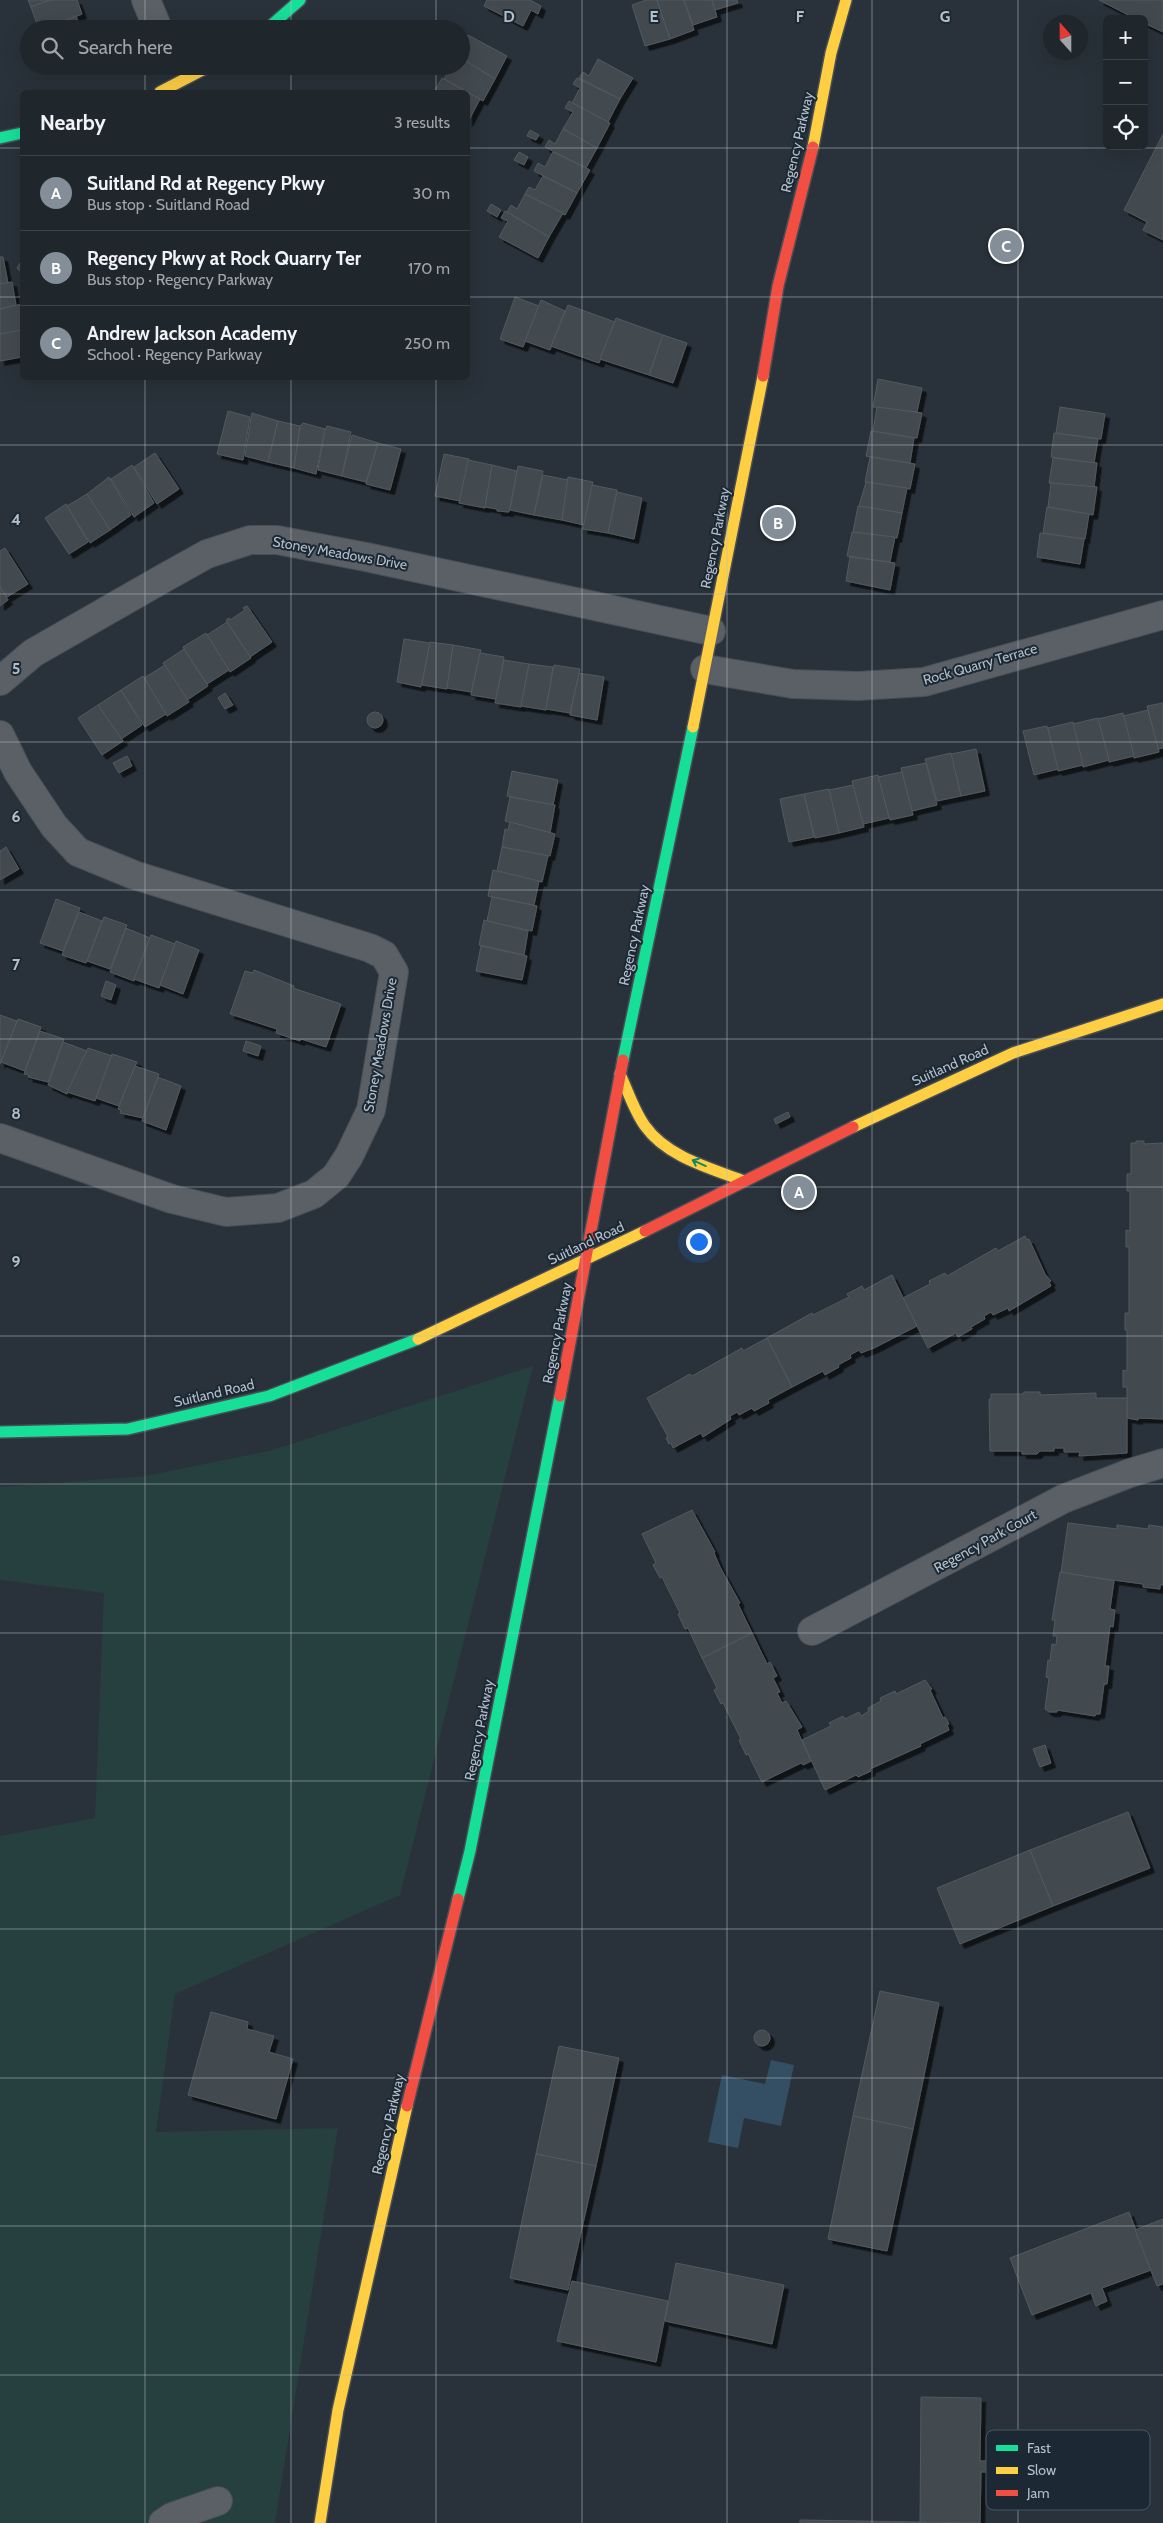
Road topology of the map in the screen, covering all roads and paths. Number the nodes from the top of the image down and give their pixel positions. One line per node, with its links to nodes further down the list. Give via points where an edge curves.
1 (146, 0): 4 (street)
2 (300, 0): 5 (street)
3 (846, 0): 11 (street, Regency Parkway, via 778,286)
4 (154, 20)
5 (277, 20)
6 (186, 75): 7 (street)
7 (172, 80)
8 (20, 133): 9 (street)
9 (0, 138)
10 (1163, 615): 12 (street, Rock Quarry Terrace, via 924,682 858,686 793,684)
11 (711, 630): 12 (street, Regency Parkway); 13 (street, Stoney Meadows Drive, via 366,557 277,540 250,540 207,554 164,578 33,653)
12 (704, 669): 16 (street, Regency Parkway)
13 (0, 681)
14 (0, 735): 17 (street, Stoney Meadows Drive, via 18,772 54,826 78,852 134,875 370,948 384,955 394,972 371,1110 336,1176 314,1194 278,1208 226,1212 172,1199)
15 (1163, 1004): 18 (street, Suitland Road, via 1013,1054 886,1110)
16 (620, 1074): 18 (street, one-way to 16, via 696,1162 647,1130); 19 (street, Regency Parkway)
17 (0, 1138)
18 (744, 1181): 19 (street, Suitland Road)
19 (586, 1258): 20 (street, Suitland Road, via 432,1334 269,1396 128,1429); 25 (street, Regency Parkway, via 470,1851 342,2391)
20 (0, 1432)
21 (1163, 1463): 22 (street, Regency Park Court, via 1063,1499)
22 (812, 1631)
23 (218, 2502): 24 (street)
24 (163, 2523)
25 (320, 2523)

